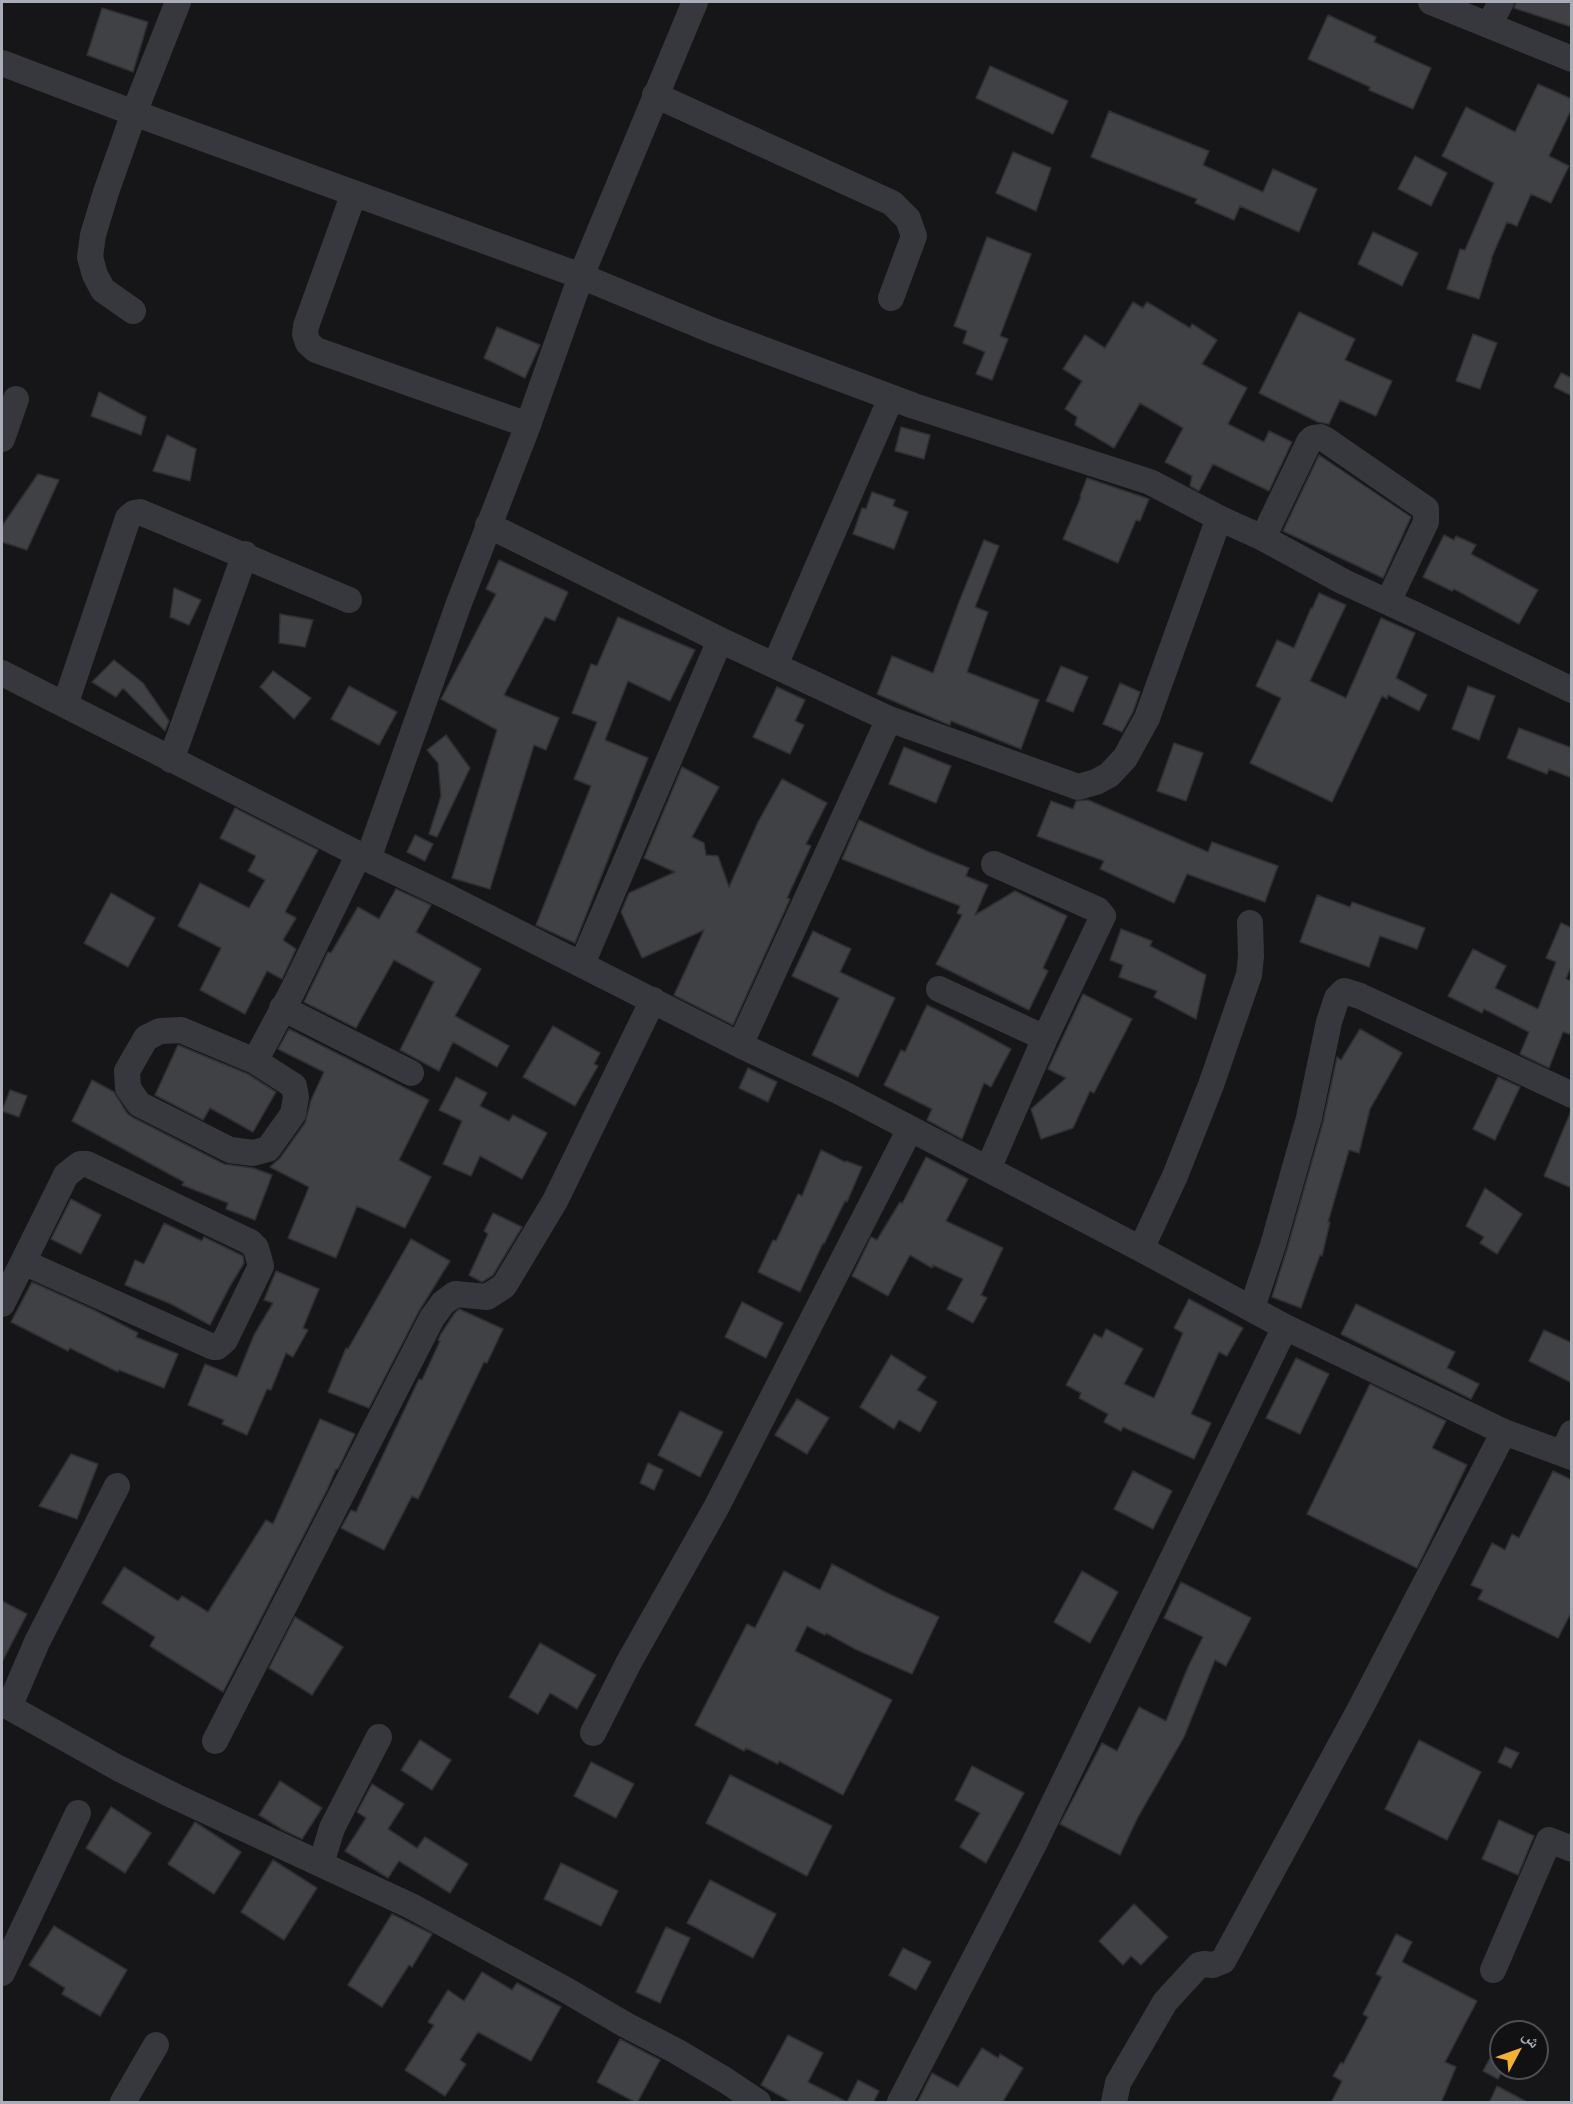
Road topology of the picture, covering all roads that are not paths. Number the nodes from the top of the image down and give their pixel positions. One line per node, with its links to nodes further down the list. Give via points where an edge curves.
1 (178, 2): 9 (street)
2 (695, 2): 8 (street)
3 (1431, 2): 5 (street)
4 (1501, 2): 5 (street)
5 (1489, 25): 6 (street)
6 (1572, 59)
7 (2, 63): 9 (street)
8 (655, 95): 11 (street); 12 (street, via 892,203 908,219 914,236)
9 (134, 113): 10 (street); 13 (street, via 106,192 90,257 103,290)
10 (354, 193): 11 (street); 16 (street, via 306,326 308,343 316,350)
11 (581, 276): 14 (street); 16 (street)
12 (891, 298)
13 (133, 311)
14 (891, 398): 18 (street, via 1150,482); 25 (street)
15 (16, 399): 17 (street)
16 (528, 425): 19 (street)
17 (2, 439)
18 (1219, 518): 20 (street); 29 (street, via 1147,718 1125,758 1109,775 1078,787)
19 (488, 525): 24 (street); 31 (street)
20 (1263, 538): 23 (street); 23 (street, via 1309,442 1320,437 1326,440 1426,509 1426,522)
21 (244, 554): 22 (street); 28 (street, via 140,512 128,518); 30 (street)
22 (349, 600)
23 (1388, 602): 27 (street)
24 (720, 640): 25 (street); 34 (street)
25 (775, 665): 29 (street)
26 (2, 673): 28 (street)
27 (1572, 690)
28 (65, 705): 30 (street)
29 (889, 719): 39 (street)
30 (171, 760): 31 (street)
31 (364, 857): 34 (street); 37 (street)
32 (994, 864): 38 (street, via 1098,910 1103,916)
33 (1250, 923): 45 (street, via 1249,975 1211,1085)
34 (582, 964): 36 (street)
35 (939, 989): 38 (street)
36 (653, 1000): 39 (street); 56 (street, via 555,1201 504,1286 487,1297 455,1294 442,1303 432,1318)
37 (282, 1008): 40 (street); 41 (street)
38 (1045, 1038): 44 (street)
39 (740, 1045): 43 (street)
40 (255, 1061): 40 (street, via 294,1086 296,1097 293,1114 268,1149 253,1153 230,1150 139,1104 128,1088 127,1071 146,1038 160,1031 181,1030)
41 (411, 1073)
42 (1572, 1095): 48 (street, via 1344,991 1329,1022 1309,1118)
43 (910, 1129): 44 (street); 54 (street, via 717,1506)
44 (988, 1169): 45 (street)
45 (1141, 1249): 48 (street)
46 (22, 1262): 46 (street, via 66,1175 80,1164 87,1164 250,1242 261,1266 225,1341 213,1347); 47 (street)
47 (2, 1304)
48 (1252, 1308): 49 (street)
49 (1285, 1327): 50 (street); 65 (street, via 1034,1844)
50 (1504, 1432): 51 (street); 66 (street, via 1223,1961 1199,1965 1165,2002 1118,2083)
51 (1569, 1447)
52 (117, 1486): 53 (street)
53 (5, 1705): 59 (street, via 164,1792)
54 (593, 1733)
55 (379, 1737): 59 (street, via 332,1828)
56 (215, 1741)
57 (78, 1813): 60 (street)
58 (1572, 1849): 61 (street, via 1549,1840)
59 (321, 1864): 64 (street, via 411,1906 566,1990 676,2051)
60 (4, 1959)
61 (1493, 1970)
62 (156, 2045): 63 (street)
63 (123, 2103)
64 (758, 2103)
65 (900, 2103)
66 (1114, 2103)

